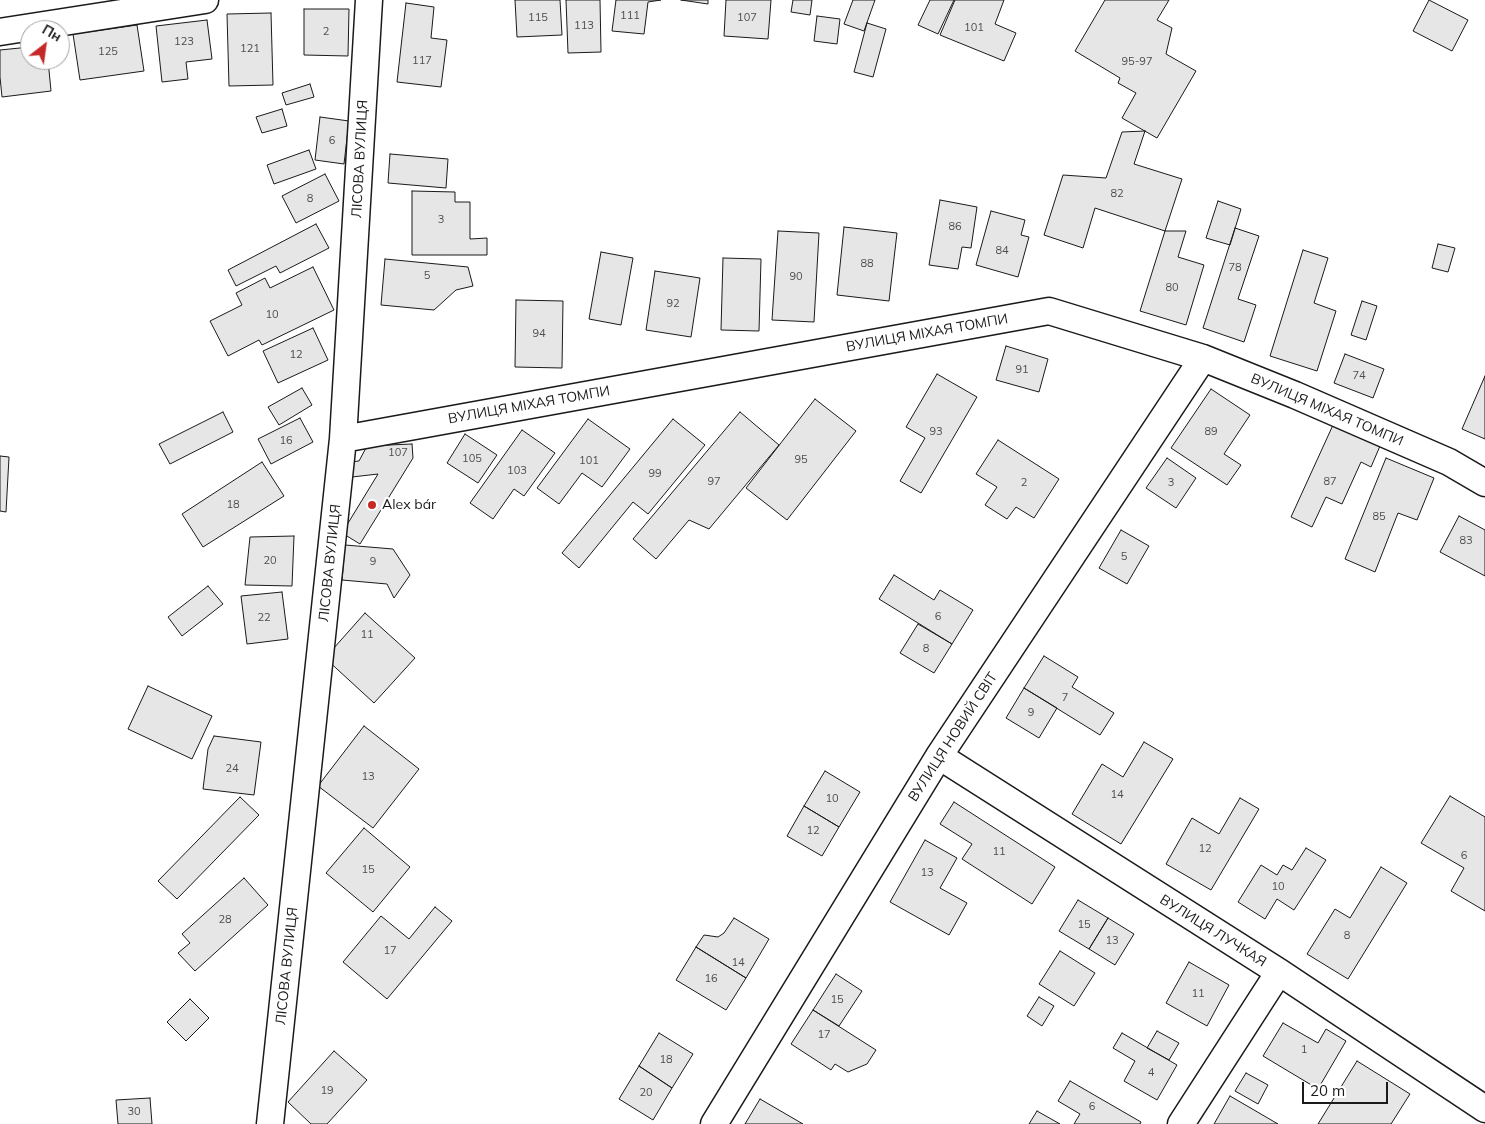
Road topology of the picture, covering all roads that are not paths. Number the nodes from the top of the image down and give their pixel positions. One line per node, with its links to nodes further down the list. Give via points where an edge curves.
1 (205, 0): 3 (street)
2 (369, 0): 5 (street, ЛІСОВА ВУЛИЦЯ)
3 (0, 32)
4 (1203, 358): 5 (street, ВУЛИЦЯ МІХАЯ ТОМПИ, via 1049,310); 6 (street, ВУЛИЦЯ МІХАЯ ТОМПИ, via 1431,454); 7 (street, ВУЛИЦЯ НОВИЙ СВІТ)
5 (343, 439): 10 (street, ЛІСОВА ВУЛИЦЯ)
6 (1485, 482)
7 (939, 756): 8 (street, ВУЛИЦЯ ЛУЧКАЯ); 11 (street, ВУЛИЦЯ НОВИЙ СВІТ)
8 (1279, 972): 9 (street, ВУЛИЦЯ ЛУЧКАЯ); 12 (street)
9 (1485, 1109)
10 (270, 1124)
11 (714, 1124)
12 (1181, 1124)

